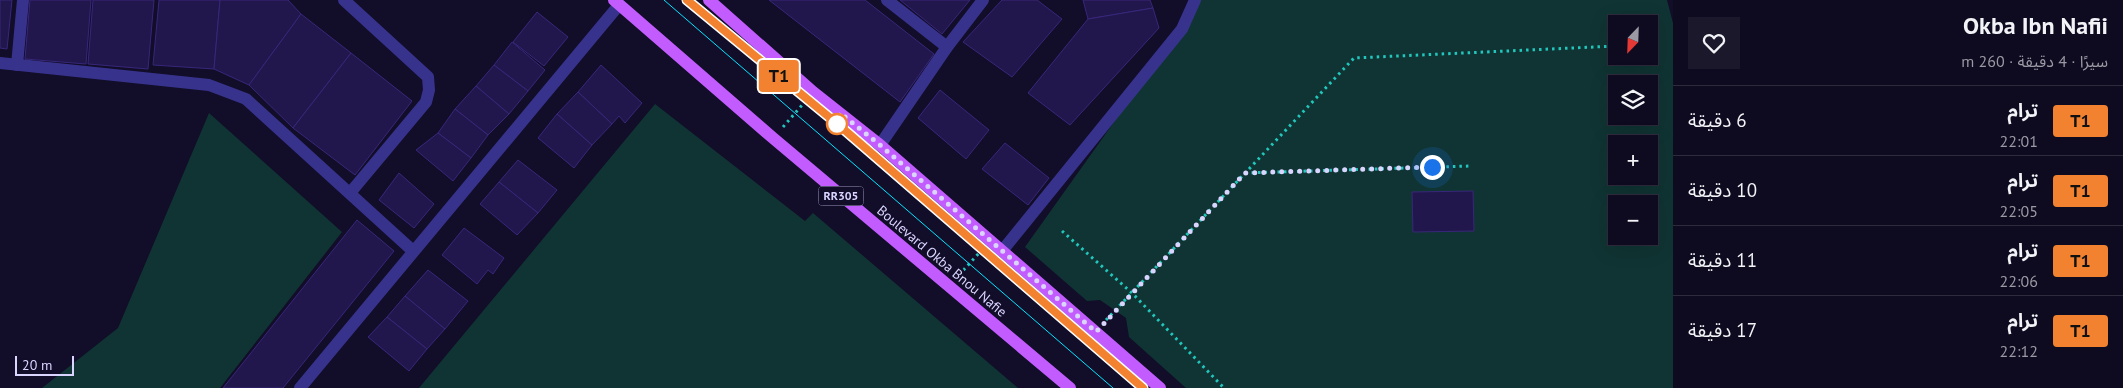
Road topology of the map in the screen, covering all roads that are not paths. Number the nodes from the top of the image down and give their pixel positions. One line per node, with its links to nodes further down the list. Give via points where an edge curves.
1 (23, 0): 10 (street)
2 (344, 0): 12 (street, via 428,77 429,90 426,102)
3 (709, 0): 11 (main road, via 813,92)
4 (887, 0): 8 (street)
5 (984, 0): 8 (street)
6 (1194, 0): 14 (street, via 1182,29)
7 (616, 2): 13 (street); 16 (main road, Boulevard Okba Bnou Nafie / RR305)
8 (947, 47): 11 (street)
9 (0, 63): 10 (street)
10 (17, 65): 12 (street, via 209,85 230,91 246,99)
11 (880, 145): 14 (main road)
12 (350, 193): 13 (street)
13 (413, 251): 15 (street)
14 (1002, 251): 17 (main road)
15 (300, 388)
16 (1070, 388)
17 (1160, 388)

